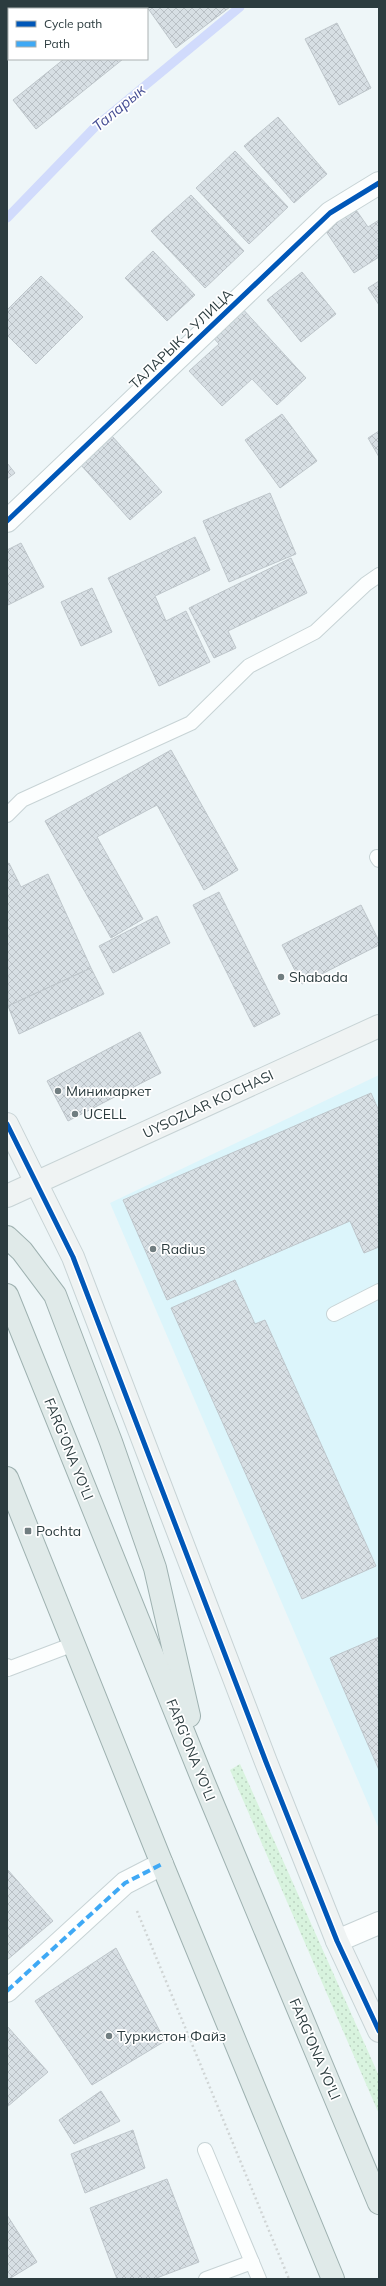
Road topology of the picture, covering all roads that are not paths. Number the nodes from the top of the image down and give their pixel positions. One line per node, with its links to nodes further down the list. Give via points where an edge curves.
1 (379, 183): 2 (street, ТАЛАРЫК 2 УЛИЦА, via 330,213)
2 (7, 521)
3 (379, 575): 4 (lane, via 315,632 249,666 192,723 22,800)
4 (7, 815)
5 (379, 1026): 7 (street, UYSOZLAR KO'CHASI)
6 (7, 1124): 7 (street)
7 (36, 1183): 8 (street, UYSOZLAR KO'CHASI); 19 (street, via 73,1257)
8 (7, 1196)
9 (7, 1237): 16 (main road, via 22,1251 55,1295 111,1442 155,1568)
10 (379, 1291): 12 (lane)
11 (7, 1295): 16 (main road, FARG'ONA YO'LI)
12 (334, 1314)
13 (7, 1478): 14 (main road)
14 (74, 1644): 15 (lane, via 8,1670); 17 (main road)
15 (7, 1666)
16 (204, 1784): 23 (main road, FARG'ONA YO'LI)
17 (162, 1864): 20 (street, via 125,1883); 27 (main road)
18 (379, 1923): 19 (street)
19 (337, 1941): 21 (street)
20 (7, 1990)
21 (379, 2031)
22 (204, 2150): 24 (lane)
23 (379, 2203)
24 (252, 2262): 25 (lane); 26 (lane)
25 (206, 2279)
26 (259, 2279)
27 (334, 2279)

